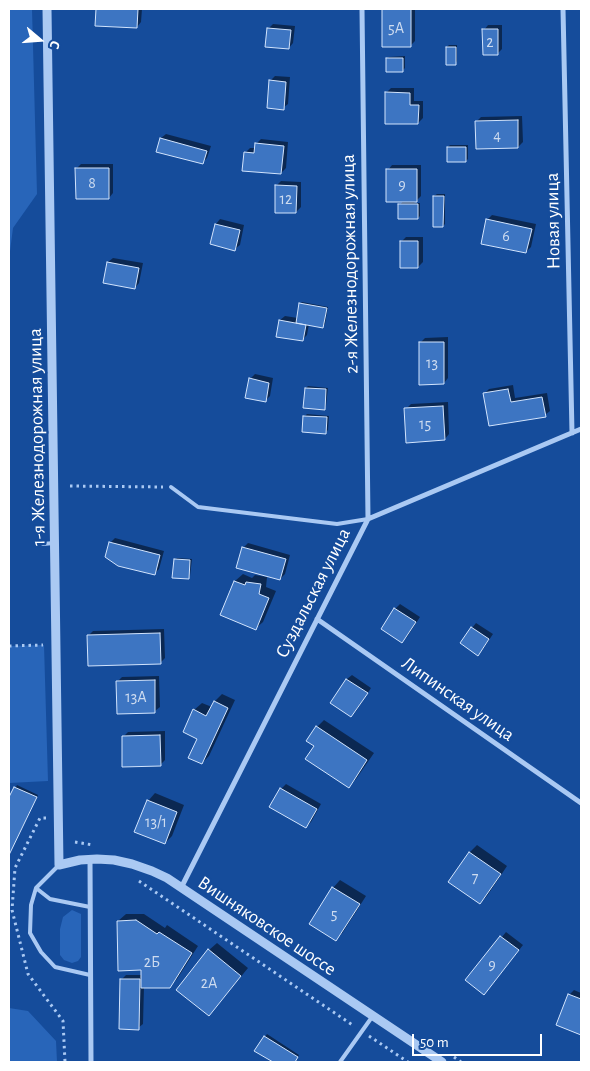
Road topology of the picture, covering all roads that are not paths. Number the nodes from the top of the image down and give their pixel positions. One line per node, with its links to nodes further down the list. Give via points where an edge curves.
1 (47, 9): 8 (street, 1-я Железнодорожная улица)
2 (362, 9): 7 (street, 2-я Железнодорожная улица)
3 (563, 9): 5 (street, Новая улица)
4 (581, 429): 5 (street, Суздальская улица)
5 (572, 433): 7 (street, Суздальская улица)
6 (171, 487): 7 (lane, via 198,507 337,524)
7 (368, 519): 10 (street, Суздальская улица)
8 (54, 543): 9 (lane); 13 (street, 1-я Железнодорожная улица)
9 (43, 544)
10 (317, 619): 11 (street, Липинская улица); 15 (street, Суздальская улица)
11 (581, 804)
12 (90, 859): 13 (street, Вишняковское шоссе); 15 (street, Вишняковское шоссе, via 132,864 167,878); 16 (street)
13 (59, 865): 14 (lane)
14 (36, 888): 16 (lane, via 50,899); 17 (lane, via 31,905 30,933 41,952 55,967)
15 (181, 888): 18 (street, Вишняковское шоссе)
16 (90, 907): 17 (street)
17 (90, 974): 19 (street)
18 (372, 1016): 20 (lane); 21 (street, Вишняковское шоссе)
19 (91, 1062)
20 (340, 1062)
21 (442, 1062)

